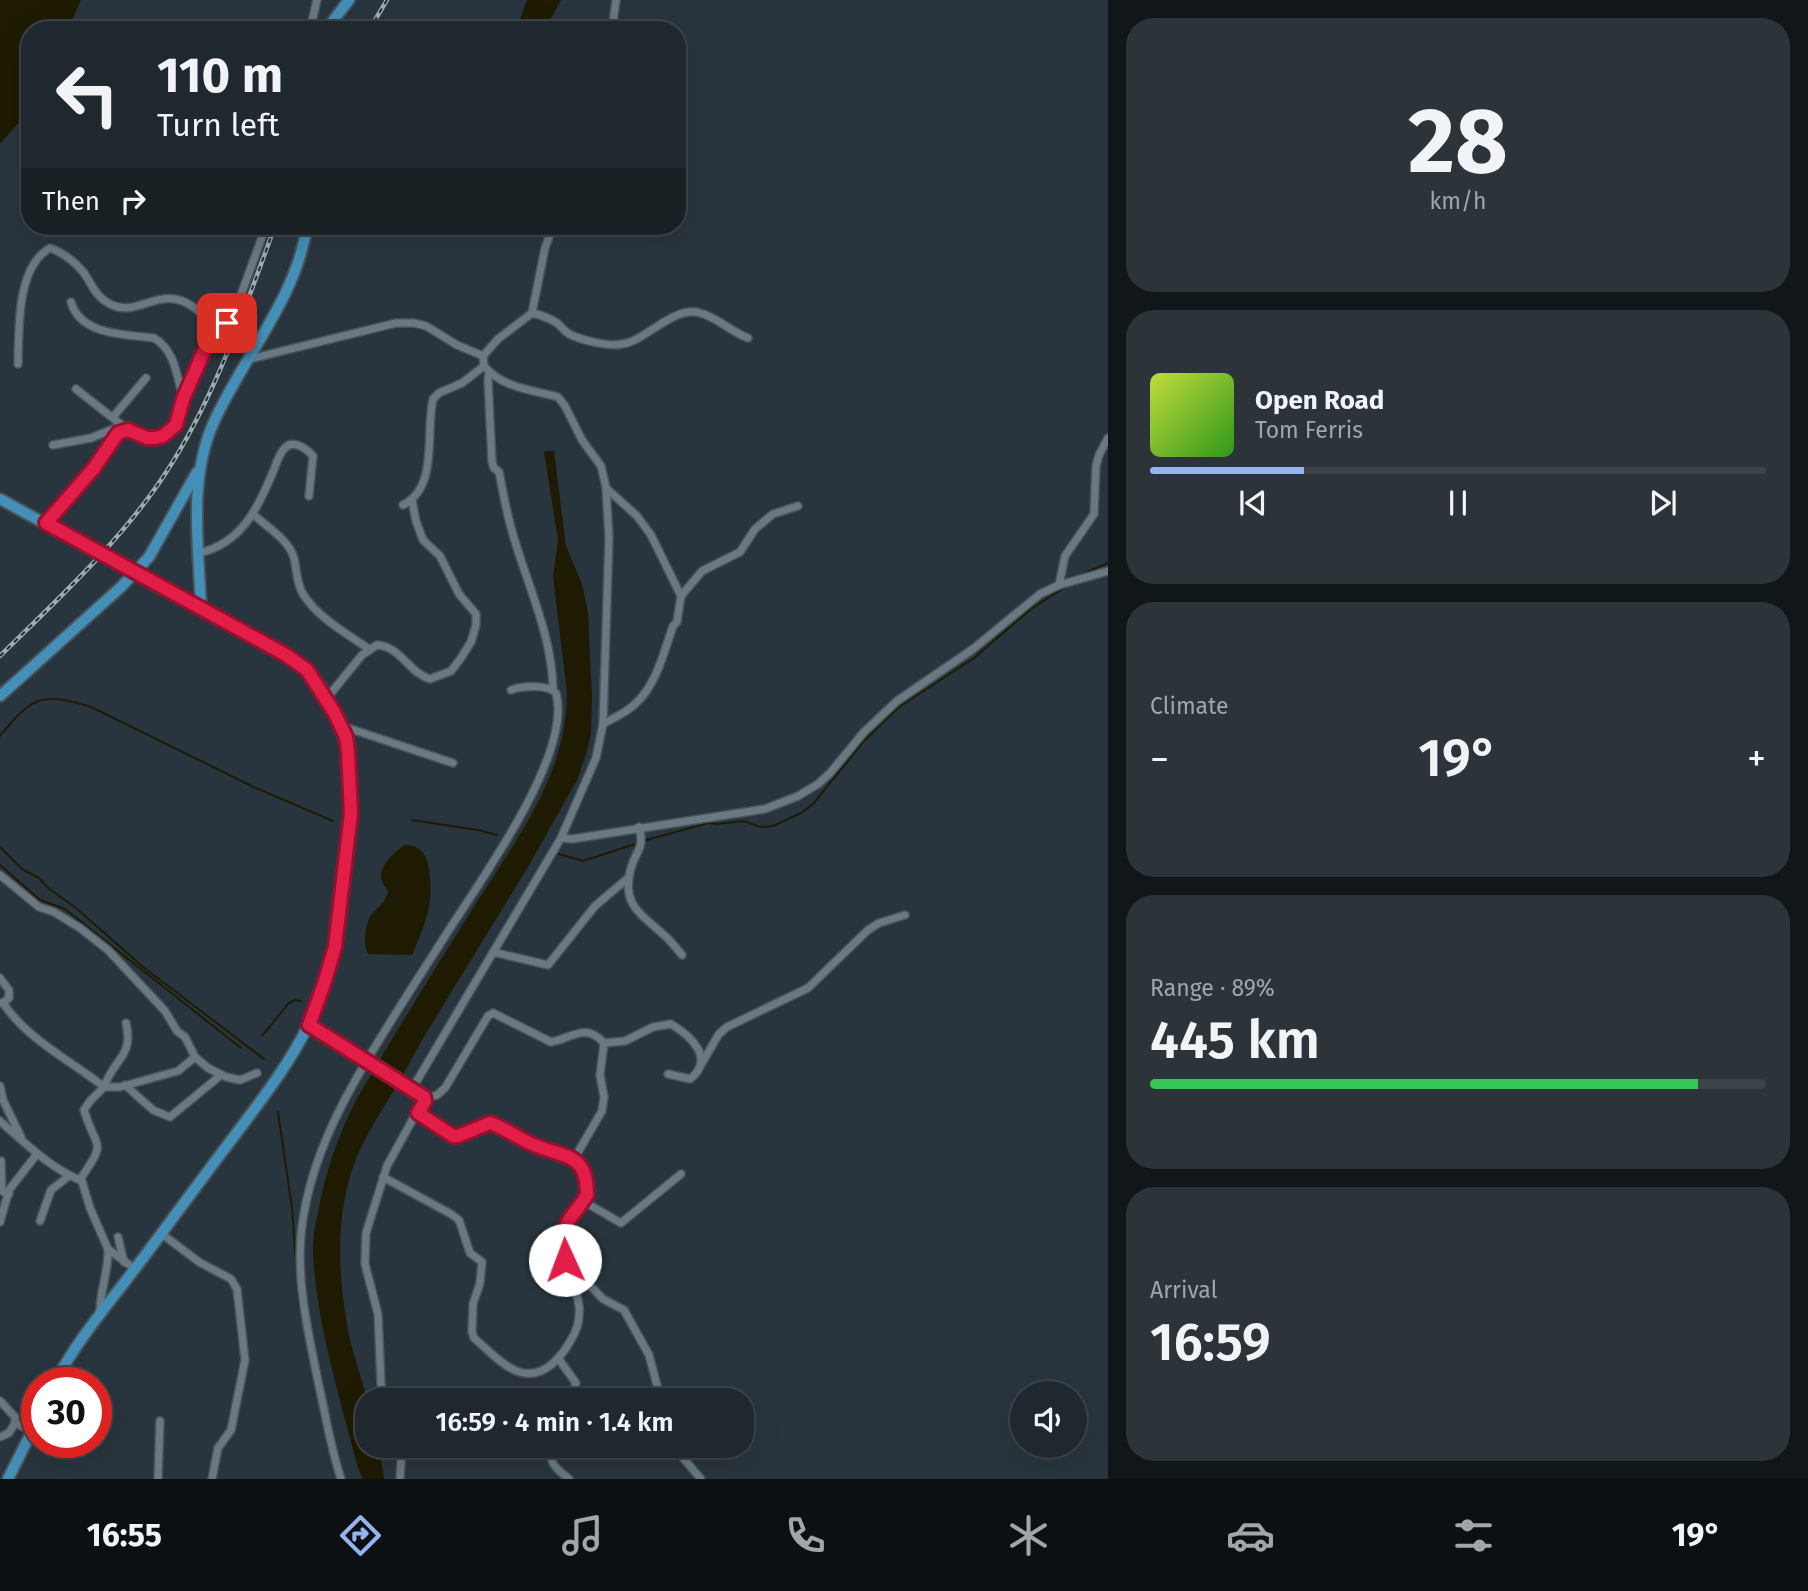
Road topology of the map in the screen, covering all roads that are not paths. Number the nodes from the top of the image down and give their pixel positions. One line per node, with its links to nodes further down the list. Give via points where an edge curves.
1 (317, 0): 4 (street)
2 (349, 0): 5 (main road)
3 (616, 0): 6 (street)
4 (312, 21)
5 (333, 21)
6 (613, 21)
7 (263, 235): 12 (street, via 234,314 224,325)
8 (304, 235): 15 (main road, via 291,276)
9 (550, 235): 11 (street)
10 (71, 302): 20 (street, via 79,319 95,328 159,341 172,360)
11 (532, 313): 13 (street, via 567,333 608,343 622,344 671,319 698,312); 14 (street)
12 (216, 324): 16 (street, via 191,304 173,298 129,309 112,306 94,292 73,261 50,248 33,262 25,283); 20 (street)
13 (748, 338)
14 (483, 356): 15 (street, via 426,326 396,323); 17 (street)
15 (250, 359): 26 (main road, via 213,423)
16 (18, 364)
17 (487, 369): 27 (street, via 523,389 558,397 601,466); 30 (street, via 433,399 426,477); 41 (street, via 492,462 499,472 512,532 548,648)
18 (146, 378): 21 (street)
19 (76, 389): 21 (street)
20 (183, 399): 22 (street, via 176,425 163,436 147,438)
21 (113, 417): 22 (street)
22 (128, 430): 23 (street)
23 (118, 433): 25 (street, via 113,429); 34 (street)
24 (1108, 438): 37 (street, via 1096,466 1094,514 1065,556)
25 (53, 445)
26 (201, 465): 35 (main road); 43 (main road, via 149,557)
27 (606, 487): 38 (street, via 651,535); 45 (street, via 609,538)
28 (309, 496): 33 (street, via 313,456 298,445 289,445)
29 (0, 499): 34 (main road)
30 (412, 500): 31 (street); 40 (street, via 423,540 440,556 459,594 476,614 477,625 451,671 430,679 416,673 389,647)
31 (403, 505)
32 (798, 506): 38 (street, via 764,520 740,552 702,571)
33 (254, 515): 35 (street, via 228,542); 40 (street, via 289,546 298,584 308,601)
34 (46, 523): 39 (main road, bridge)
35 (199, 553): 39 (main road)
36 (1108, 571): 37 (street)
37 (1066, 584): 48 (street, via 1040,594 973,649 897,701 830,773 798,796 765,808)
38 (681, 596): 45 (street, via 677,622 652,683 634,706)
39 (201, 610): 44 (main road, via 298,662)
40 (369, 649): 44 (street)
41 (552, 689): 42 (street); 61 (street, via 559,706 540,776 513,828)
42 (511, 690)
43 (0, 696)
44 (327, 698): 46 (main road)
45 (603, 724): 49 (street, via 593,769)
46 (342, 726): 47 (street); 58 (main road, via 351,813 335,947)
47 (453, 763)
48 (639, 827): 49 (street); 51 (street, via 640,849)
49 (561, 838): 53 (street)
50 (0, 875): 60 (street, via 108,950 165,1011)
51 (628, 878): 53 (street, via 595,906 548,965); 54 (street, via 632,905)
52 (905, 915): 62 (street, via 869,930 808,988 727,1027)
53 (493, 952): 69 (street)
54 (682, 955)
55 (0, 978): 56 (street, via 9,990 9,998)
56 (2, 1003): 68 (street, via 17,1021)
57 (126, 1023): 68 (street, via 128,1046)
58 (309, 1025): 61 (street); 86 (main road, via 278,1077)
59 (604, 1043): 62 (street, via 625,1041 671,1024 698,1047); 70 (street, via 584,1031 545,1040 490,1014 445,1088); 75 (street, via 602,1111)
60 (195, 1057): 65 (street); 66 (street, via 178,1072)
61 (368, 1062): 69 (street); 110 (street, via 322,1149 305,1208 300,1247 310,1340)
62 (702, 1063): 64 (street, via 690,1079)
63 (257, 1073): 65 (street, via 240,1080)
64 (668, 1074)
65 (221, 1075): 66 (street, via 170,1117 153,1110)
66 (125, 1085): 68 (street)
67 (0, 1086): 73 (street)
68 (104, 1087): 81 (street, via 84,1111 99,1145)
69 (412, 1089): 70 (street)
70 (424, 1099): 71 (street)
71 (418, 1113): 75 (street, via 453,1136 490,1123); 80 (street)
72 (0, 1121): 73 (street)
73 (22, 1141): 74 (street)
74 (37, 1154): 79 (street); 82 (street)
75 (574, 1159): 83 (street, via 584,1172 587,1195)
76 (1, 1161): 78 (street)
77 (681, 1174): 83 (street, via 621,1223)
78 (1, 1176): 82 (street, via 2,1192)
79 (69, 1176): 81 (street); 84 (street, via 51,1190)
80 (383, 1177): 93 (street, via 458,1220 467,1248 482,1262 473,1304 474,1338 519,1374 535,1374); 95 (street, via 365,1245 378,1314)
81 (82, 1181): 88 (street)
82 (9, 1194): 85 (street)
83 (583, 1201): 89 (street, via 564,1225)
84 (40, 1221)
85 (0, 1222)
86 (162, 1234): 91 (main road); 109 (street, via 231,1279 237,1289 245,1360 231,1430 218,1448)
87 (118, 1237): 90 (street)
88 (108, 1249): 90 (street); 92 (street)
89 (565, 1260): 93 (street, via 581,1314 576,1332); 97 (street, via 603,1299 624,1310 649,1355)
90 (124, 1263): 91 (street)
91 (135, 1269): 92 (main road)
92 (100, 1315): 94 (main road)
93 (558, 1358): 96 (street, via 576,1383)
94 (63, 1367)
95 (382, 1388)
96 (574, 1388)
97 (658, 1388)
98 (0, 1401): 100 (street)
99 (160, 1421): 108 (street)
100 (15, 1423): 101 (street); 102 (street)
101 (21, 1424)
102 (0, 1437)
103 (21, 1453): 107 (main road)
104 (401, 1458): 111 (street)
105 (550, 1458): 112 (street)
106 (683, 1458): 113 (street)
107 (8, 1479)
108 (158, 1479)
109 (212, 1479)
110 (341, 1479)
111 (400, 1479)
112 (569, 1479)
113 (701, 1479)

